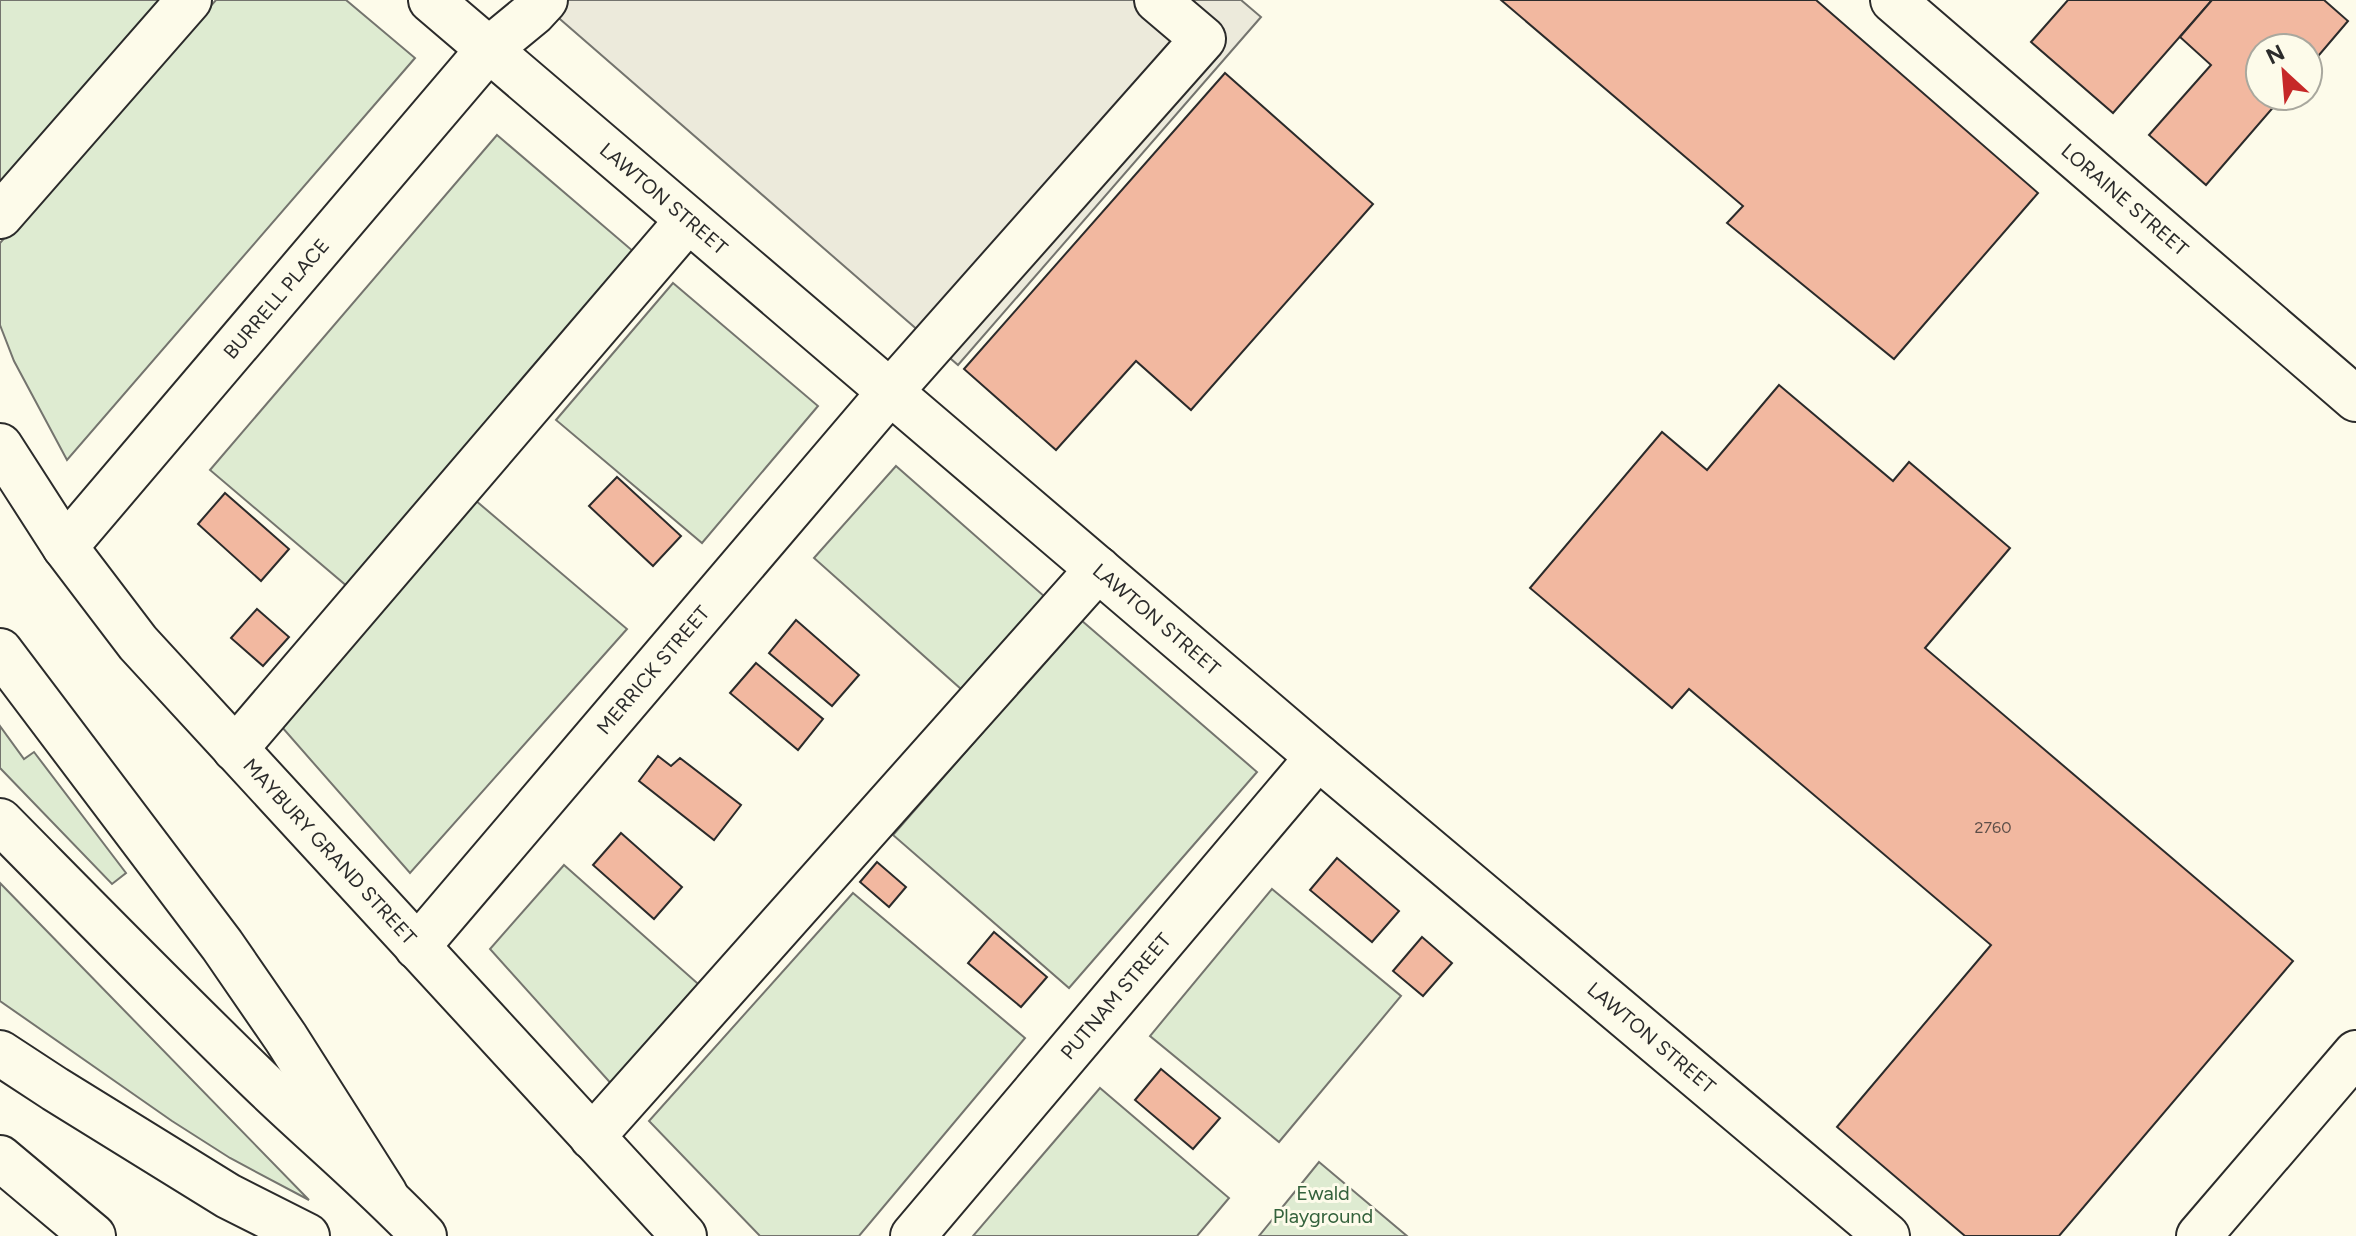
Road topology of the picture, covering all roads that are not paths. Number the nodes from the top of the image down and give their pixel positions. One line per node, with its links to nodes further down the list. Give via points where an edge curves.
1 (189, 0): 7 (main road)
2 (431, 0): 6 (main road, LAWTON STREET)
3 (545, 0): 6 (main road, BURRELL PLACE)
4 (1157, 0): 9 (main road, MERRICK STREET, via 1203,39)
5 (1893, 0): 10 (main road, LORAINE STREET)
6 (488, 50): 8 (main road, LAWTON STREET); 12 (main road, BURRELL PLACE)
7 (0, 216)
8 (688, 220): 9 (main road, LAWTON STREET); 15 (main road)
9 (890, 392): 13 (main road, LAWTON STREET); 18 (main road, MERRICK STREET)
10 (2356, 399)
11 (0, 446): 12 (main road, MAYBURY GRAND STREET)
12 (65, 547): 15 (main road, MAYBURY GRAND STREET, via 138,643)
13 (1098, 569): 16 (main road, LAWTON STREET); 21 (main road)
14 (0, 651): 23 (main road, via 222,945)
15 (235, 749): 18 (main road, MAYBURY GRAND STREET)
16 (1318, 757): 28 (main road, PUTNAM STREET); 29 (main road, LAWTON STREET)
17 (0, 821): 23 (main road, via 262,1083)
18 (417, 947): 21 (main road, MAYBURY GRAND STREET)
19 (0, 1053): 25 (main road, via 228,1196)
20 (2356, 1053): 30 (main road)
21 (592, 1137): 27 (main road, MAYBURY GRAND STREET)
22 (0, 1158): 24 (main road)
23 (385, 1194): 26 (main road)
24 (93, 1236)
25 (307, 1236)
26 (424, 1236)
27 (684, 1236)
28 (913, 1236)
29 (1887, 1236)
30 (2199, 1236)

